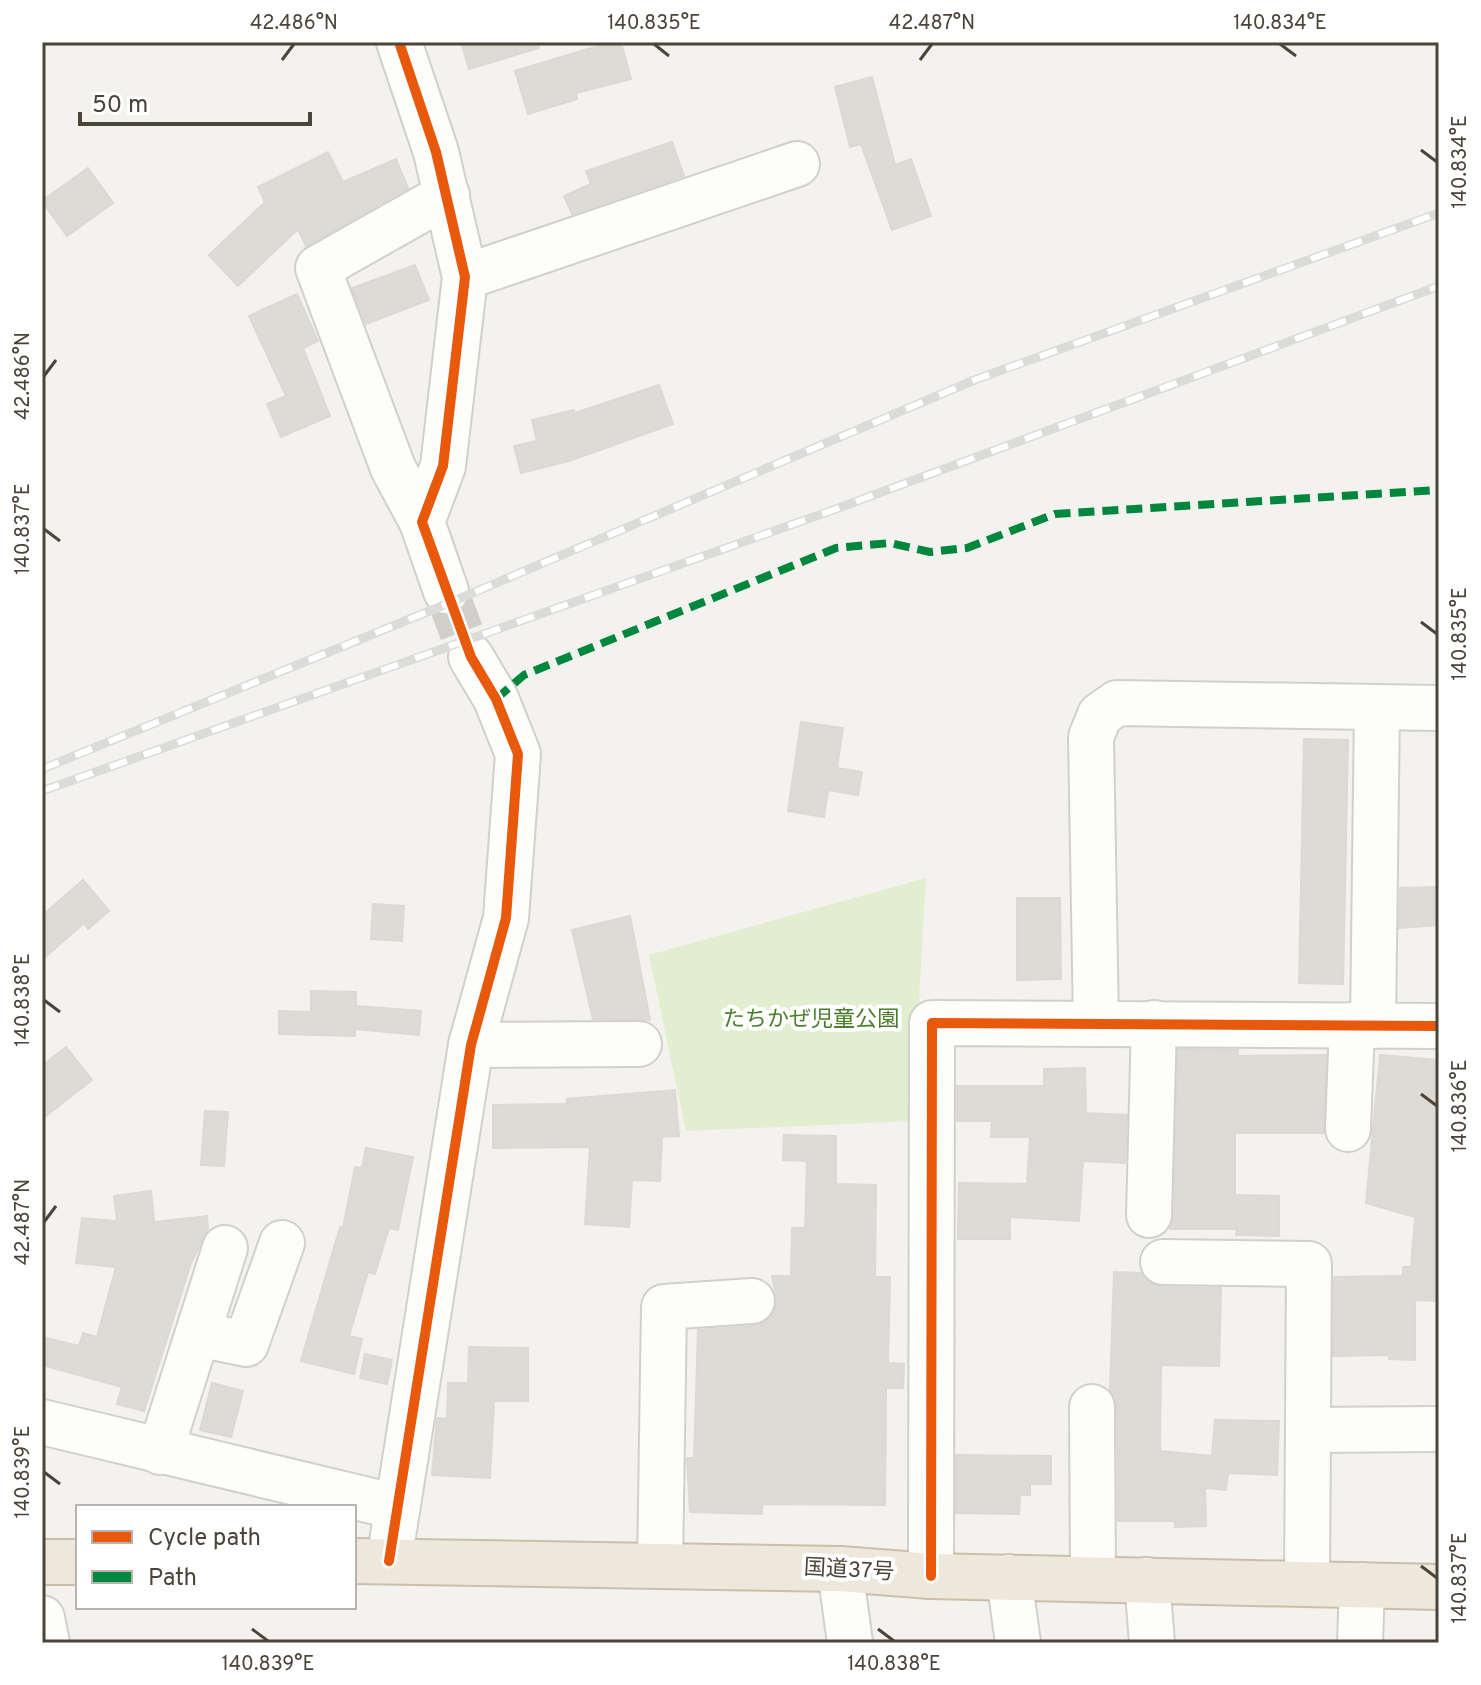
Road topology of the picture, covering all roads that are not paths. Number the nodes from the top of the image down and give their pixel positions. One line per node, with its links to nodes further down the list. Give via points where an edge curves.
1 (399, 42): 3 (street)
2 (797, 164): 4 (street)
3 (447, 195): 4 (street); 5 (street, via 318,268 393,468)
4 (465, 277): 5 (street, via 443,466)
5 (422, 522): 6 (street)
6 (446, 591)
7 (471, 657): 15 (street, via 496,699 518,754 506,918)
8 (1377, 707): 9 (street); 10 (street, via 1117,703 1100,715 1091,737); 12 (street)
9 (1439, 708)
10 (1096, 1023): 11 (street); 34 (street, via 932,1023)
11 (1154, 1023): 12 (street); 17 (street)
12 (1362, 1025): 13 (street); 16 (street)
13 (1439, 1026)
14 (639, 1044): 15 (street)
15 (471, 1045): 28 (street)
16 (1348, 1129)
17 (1149, 1215)
18 (282, 1243): 22 (street, via 246,1344)
19 (225, 1248): 22 (street)
20 (1163, 1262): 26 (street, via 1309,1264)
21 (752, 1301): 32 (street, via 664,1307)
22 (198, 1334): 27 (street)
23 (1092, 1407): 36 (street)
24 (42, 1422): 27 (street)
25 (1439, 1429): 26 (street)
26 (1308, 1430): 38 (street)
27 (160, 1452): 28 (street)
28 (397, 1507): 29 (street)
29 (371, 1561): 32 (highway, 国道37号)
30 (42, 1562): 31 (highway)
31 (76, 1562)
32 (660, 1566): 33 (highway, 国道37号)
33 (840, 1569): 34 (highway, 国道37号); 43 (street)
34 (931, 1576): 35 (highway, 国道37号)
35 (1009, 1577): 36 (highway, 国道37号); 44 (street)
36 (1093, 1579): 37 (highway, 国道37号)
37 (1147, 1580): 38 (highway, 国道37号); 45 (street)
38 (1307, 1583): 39 (highway, 国道37号)
39 (1362, 1585): 40 (highway, 国道37号); 46 (street)
40 (1439, 1587)
41 (42, 1618): 42 (street)
42 (47, 1643)
43 (850, 1643)
44 (1018, 1643)
45 (1152, 1643)
46 (1360, 1643)

